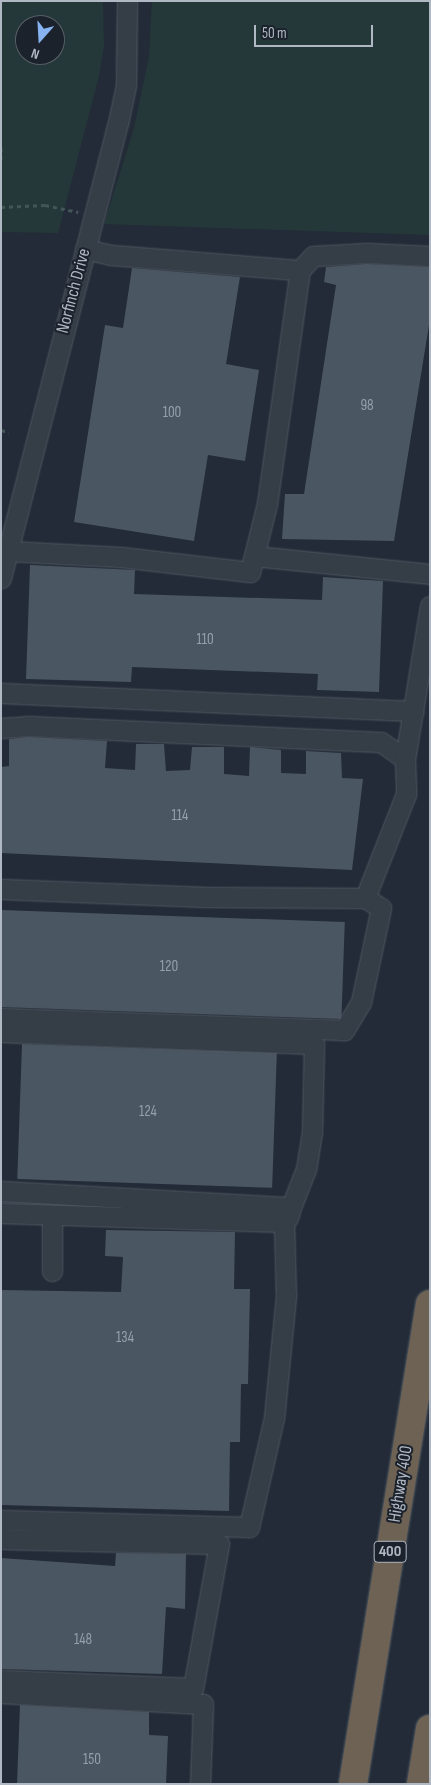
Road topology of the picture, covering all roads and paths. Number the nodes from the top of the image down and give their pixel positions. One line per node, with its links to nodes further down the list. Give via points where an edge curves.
1 (128, 1): 5 (street, Norfinch Drive, via 126,85)
2 (1, 144): 3 (path)
3 (1, 158)
4 (1, 207): 5 (path, via 45,205)
5 (92, 217): 6 (street, Norfinch Drive)
6 (85, 249): 8 (street, via 112,255); 11 (street, Norfinch Drive)
7 (430, 256): 8 (street, via 367,253 313,256)
8 (300, 270): 12 (street, via 267,504)
9 (1, 430): 10 (path)
10 (9, 432)
11 (8, 551): 12 (street, via 121,557 250,572); 14 (street, Norfinch Drive)
12 (254, 556): 13 (street)
13 (430, 574)
14 (1, 578)
15 (430, 606): 18 (street)
16 (1, 693): 17 (street)
17 (57, 696): 18 (street); 19 (street)
18 (414, 711): 21 (street)
19 (56, 727): 20 (street); 21 (street, via 381,742)
20 (1, 728)
21 (405, 759): 23 (street, via 406,794)
22 (1, 889): 23 (street, via 207,897)
23 (365, 898): 24 (street, via 381,908 361,1002 344,1030)
24 (1, 1018)
25 (1, 1032): 29 (street, via 314,1044 312,1132 306,1169)
26 (1, 1191): 29 (street)
27 (1, 1213): 28 (street)
28 (52, 1214): 29 (street); 30 (street)
29 (287, 1215): 32 (street, via 286,1296 274,1418 250,1528)
30 (52, 1271)
31 (430, 1304): 38 (highway, Highway 400 / 400)
32 (1, 1520)
33 (1, 1539): 34 (street, via 219,1544 193,1688)
34 (1, 1680)
35 (1, 1693): 37 (street, via 204,1704)
36 (430, 1729): 39 (highway)
37 (200, 1784)
38 (353, 1784)
39 (421, 1784)

